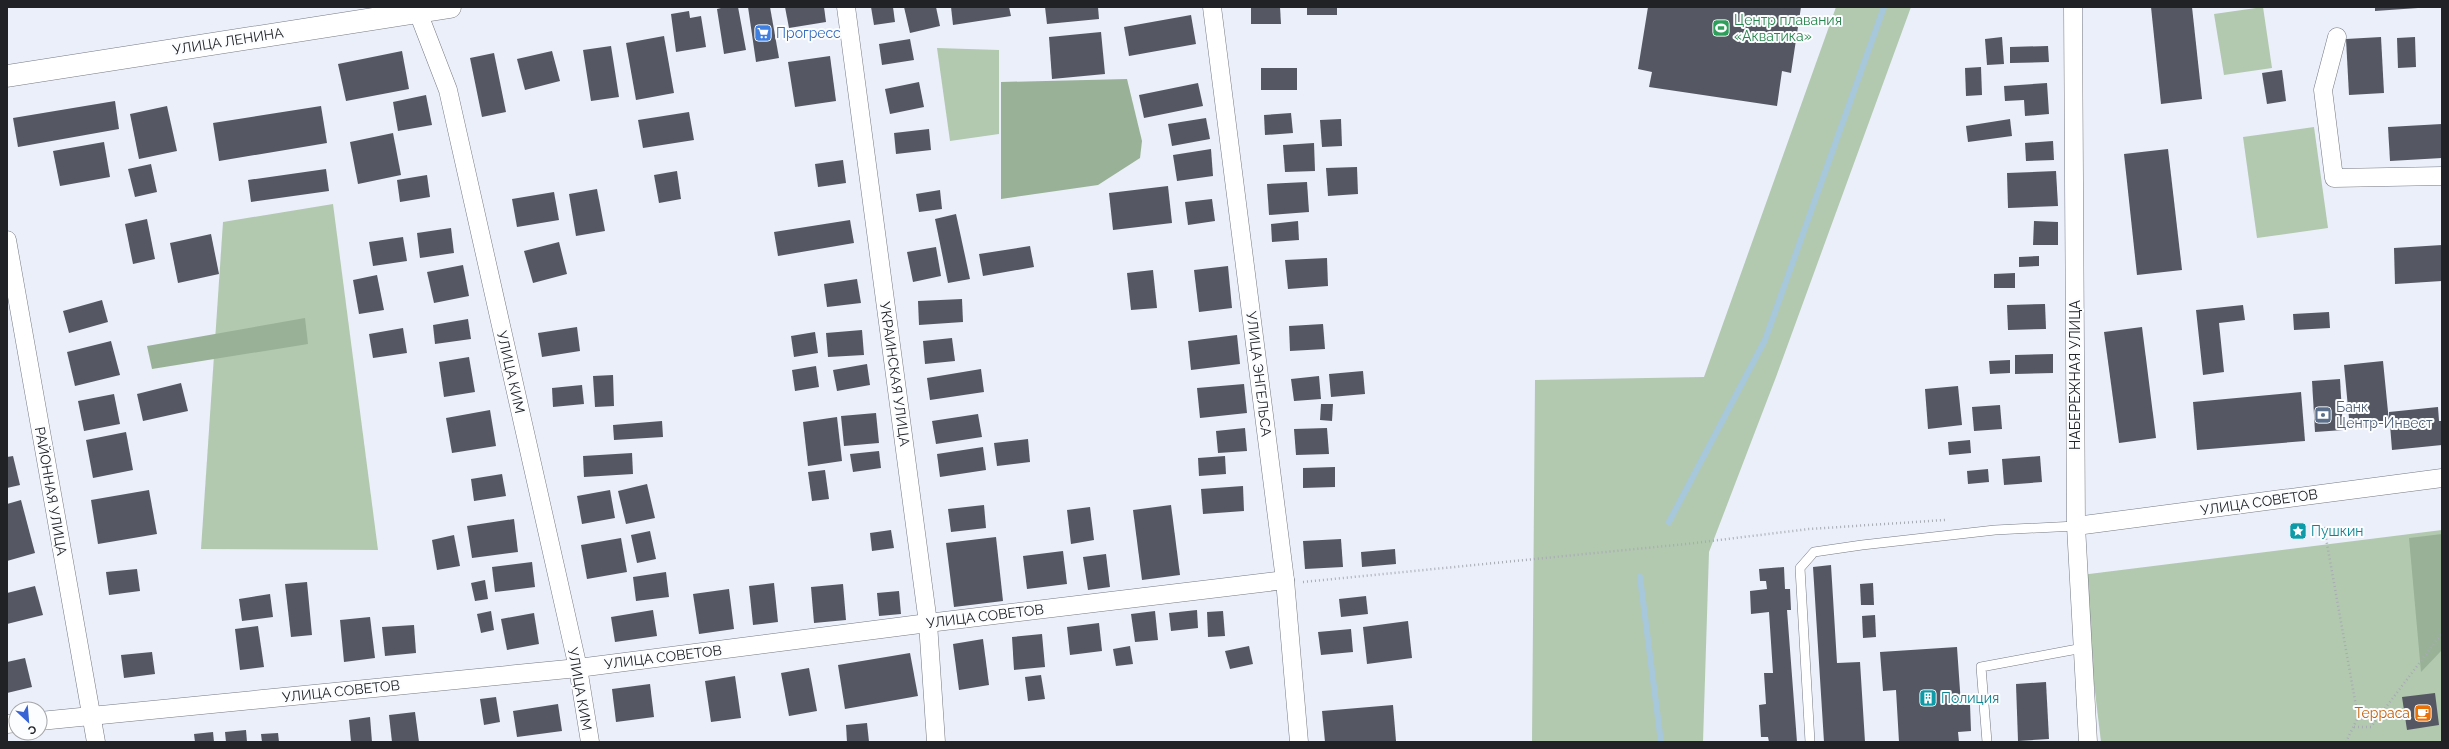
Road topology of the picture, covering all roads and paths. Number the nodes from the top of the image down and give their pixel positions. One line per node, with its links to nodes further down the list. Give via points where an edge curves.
1 (450, 7): 5 (street, УЛИЦА ЛЕНИНА)
2 (846, 7): 15 (street, УКРАИНСКАЯ УЛИЦА)
3 (1212, 7): 14 (street, УЛИЦА ЭНГЕЛЬСА)
4 (2073, 7): 12 (street, НАБЕРЕЖНАЯ УЛИЦА)
5 (417, 9): 7 (street, УЛИЦА ЛЕНИНА); 18 (street, УЛИЦА КИМ, via 448,90)
6 (2337, 37): 8 (street, via 2323,90 2334,178)
7 (7, 76)
8 (2442, 176)
9 (7, 240): 19 (street, РАЙОННАЯ УЛИЦА)
10 (2442, 478): 12 (street, УЛИЦА СОВЕТОВ)
11 (1946, 520): 14 (path, via 1808,528 1686,544 1295,583)
12 (2076, 526): 17 (street, НАБЕРЕЖНАЯ УЛИЦА); 26 (lane, via 1995,530 1862,544 1814,552 1800,568)
13 (2324, 526): 21 (path, via 2358,717)
14 (1285, 580): 15 (street, УЛИЦА СОВЕТОВ); 25 (street, УЛИЦА ЭНГЕЛЬСА)
15 (928, 623): 18 (street, УЛИЦА СОВЕТОВ); 24 (street, УКРАИНСКАЯ УЛИЦА)
16 (2442, 633): 21 (path, via 2371,728)
17 (2083, 648): 27 (lane, via 1981,667); 28 (street, НАБЕРЕЖНАЯ УЛИЦА)
18 (578, 668): 19 (street, УЛИЦА СОВЕТОВ); 23 (street, УЛИЦА КИМ)
19 (91, 715): 20 (street, УЛИЦА СОВЕТОВ); 22 (street, РАЙОННАЯ УЛИЦА)
20 (48, 720)
21 (2354, 727): 29 (path)
22 (96, 742)
23 (590, 742)
24 (936, 742)
25 (1299, 742)
26 (1810, 742)
27 (1987, 742)
28 (2088, 742)
29 (2345, 742)

